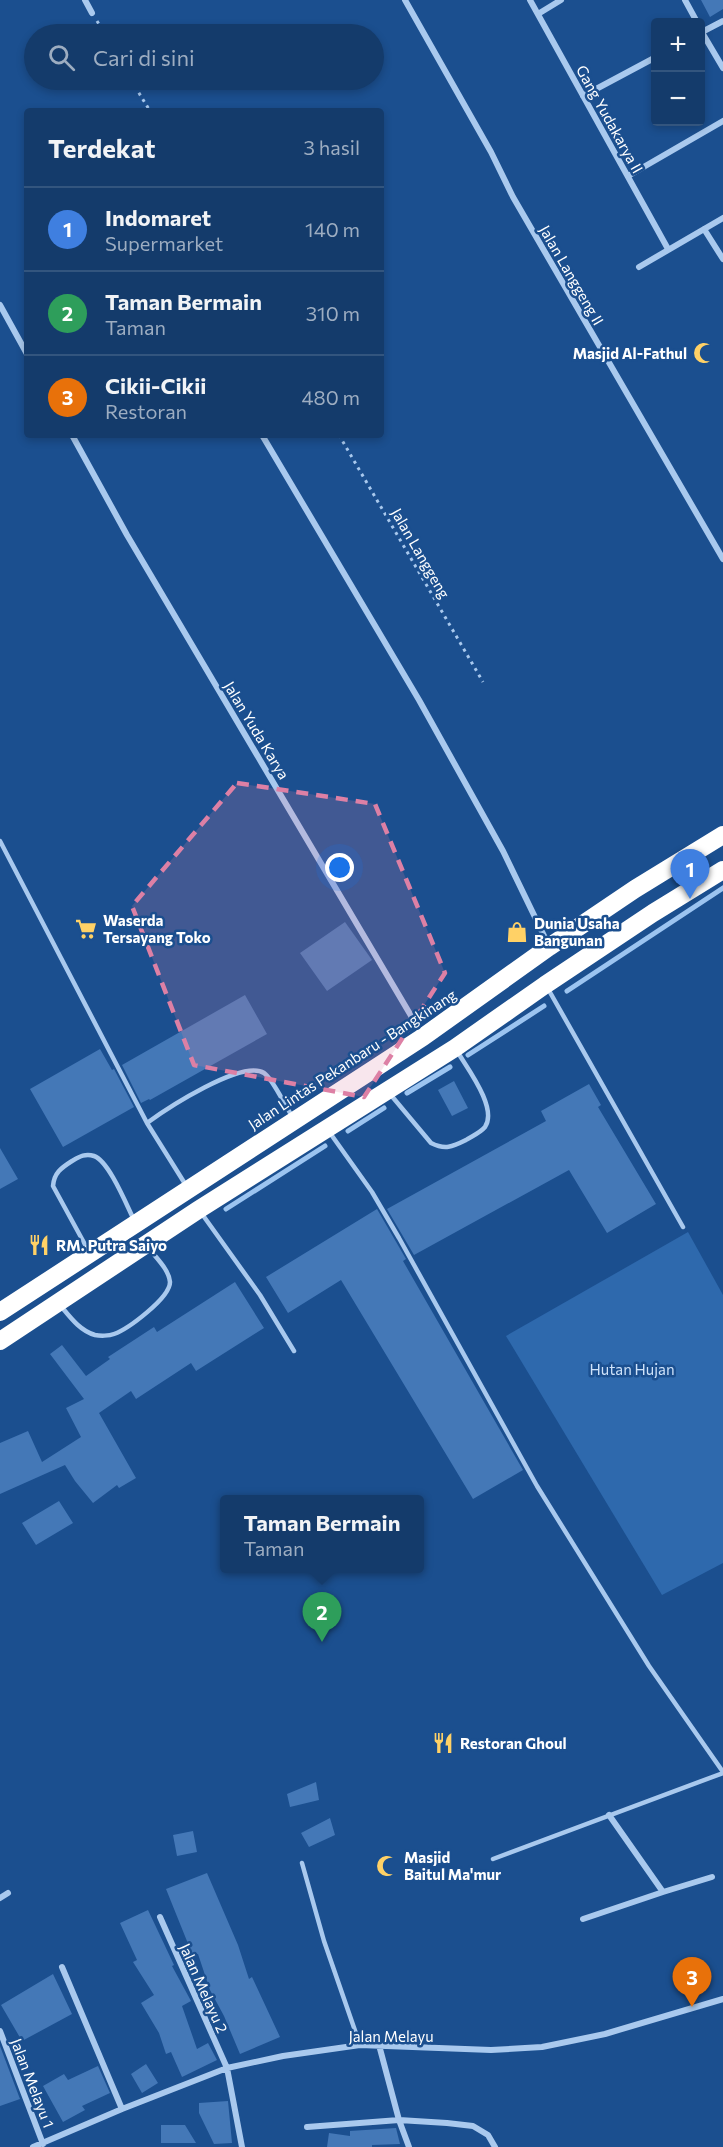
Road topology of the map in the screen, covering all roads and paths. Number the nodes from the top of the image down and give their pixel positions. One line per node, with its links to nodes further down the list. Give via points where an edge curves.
1 (85, 0): 6 (street)
2 (405, 0): 29 (street, Jalan Langgeng II, via 513,197)
3 (530, 0): 7 (street, Gang Yudakarya II)
4 (561, 0): 7 (street)
5 (685, 0): 8 (street)
6 (92, 13)
7 (538, 14): 15 (street, Gang Yudakarya II)
8 (695, 18)
9 (723, 21): 10 (street)
10 (705, 29)
11 (705, 38): 13 (street)
12 (651, 60): 15 (street)
13 (723, 68)
14 (137, 90): 16 (path)
15 (583, 96): 18 (street, Gang Yudakarya II)
16 (148, 108)
17 (723, 121): 18 (street)
18 (628, 177): 21 (street, Gang Yudakarya II)
19 (723, 218): 20 (street)
20 (704, 229): 21 (street); 22 (street)
21 (668, 249): 23 (street)
22 (723, 260)
23 (639, 267)
24 (0, 305): 25 (street)
25 (24, 349)
26 (74, 438): 38 (street, Jalan Yuda Karya)
27 (264, 438): 36 (street, via 503,851)
28 (341, 438): 30 (path, Jalan Langgeng)
29 (723, 559)
30 (483, 682)
31 (723, 836): 34 (highway, Jalan Lintas Pekanbaru - Bangkinang)
32 (0, 842): 42 (lane)
33 (723, 870): 35 (highway)
34 (635, 889): 35 (highway); 36 (highway, Jalan Lintas Pekanbaru - Bangkinang)
35 (653, 913): 37 (highway)
36 (549, 947): 38 (highway, Jalan Lintas Pekanbaru - Bangkinang)
37 (546, 985): 39 (highway); 47 (lane)
38 (423, 1036): 41 (highway, Jalan Lintas Pekanbaru - Bangkinang)
39 (455, 1048): 40 (highway); 40 (lane, via 487,1103 487,1125 481,1131 451,1148 439,1147 431,1143)
40 (387, 1091): 43 (highway)
41 (294, 1119): 42 (lane, via 266,1074 255,1069 190,1094); 44 (highway, Jalan Lintas Pekanbaru - Bangkinang)
42 (147, 1123): 44 (lane)
43 (327, 1128): 45 (highway); 54 (lane, via 399,1238 537,1486 649,1666)
44 (189, 1189): 46 (highway, Jalan Lintas Pekanbaru - Bangkinang)
45 (198, 1210): 48 (highway); 53 (lane, via 260,1295)
46 (136, 1224): 49 (highway, Jalan Lintas Pekanbaru - Bangkinang); 49 (lane, via 105,1164 95,1156 81,1155 59,1170 53,1186)
47 (683, 1227)
48 (146, 1245): 50 (highway); 50 (lane, via 166,1270 170,1283 165,1296 151,1310 113,1335 98,1335 86,1332)
49 (90, 1253): 51 (highway, Jalan Lintas Pekanbaru - Bangkinang)
50 (59, 1303): 52 (highway)
51 (0, 1312)
52 (0, 1341)
53 (294, 1351)
54 (723, 1772): 55 (lane)
55 (609, 1815): 56 (lane); 59 (street)
56 (493, 1859)
57 (302, 1863): 67 (lane)
58 (712, 1877): 59 (street)
59 (663, 1892): 63 (street)
60 (8, 1893): 61 (street)
61 (0, 1898)
62 (160, 1917): 69 (street, Jalan Melayu 2)
63 (583, 1918)
64 (62, 1967): 70 (street)
65 (723, 1999): 68 (street, Jalan Melayu, via 542,2048)
66 (0, 2031): 73 (street, Jalan Melayu 1)
67 (360, 2045): 68 (street, Jalan Melayu); 69 (street, Jalan Melayu)
68 (379, 2045): 71 (street)
69 (227, 2068): 70 (street, Jalan Melayu); 75 (street, Jalan Melayu 2)
70 (122, 2109): 73 (street, Jalan Melayu)
71 (399, 2120): 72 (street); 76 (street); 77 (street, via 473,2126 488,2135)
72 (307, 2127)
73 (43, 2144): 74 (street, Jalan Melayu)
74 (33, 2147)
75 (242, 2147)
76 (409, 2147)
77 (495, 2147)

